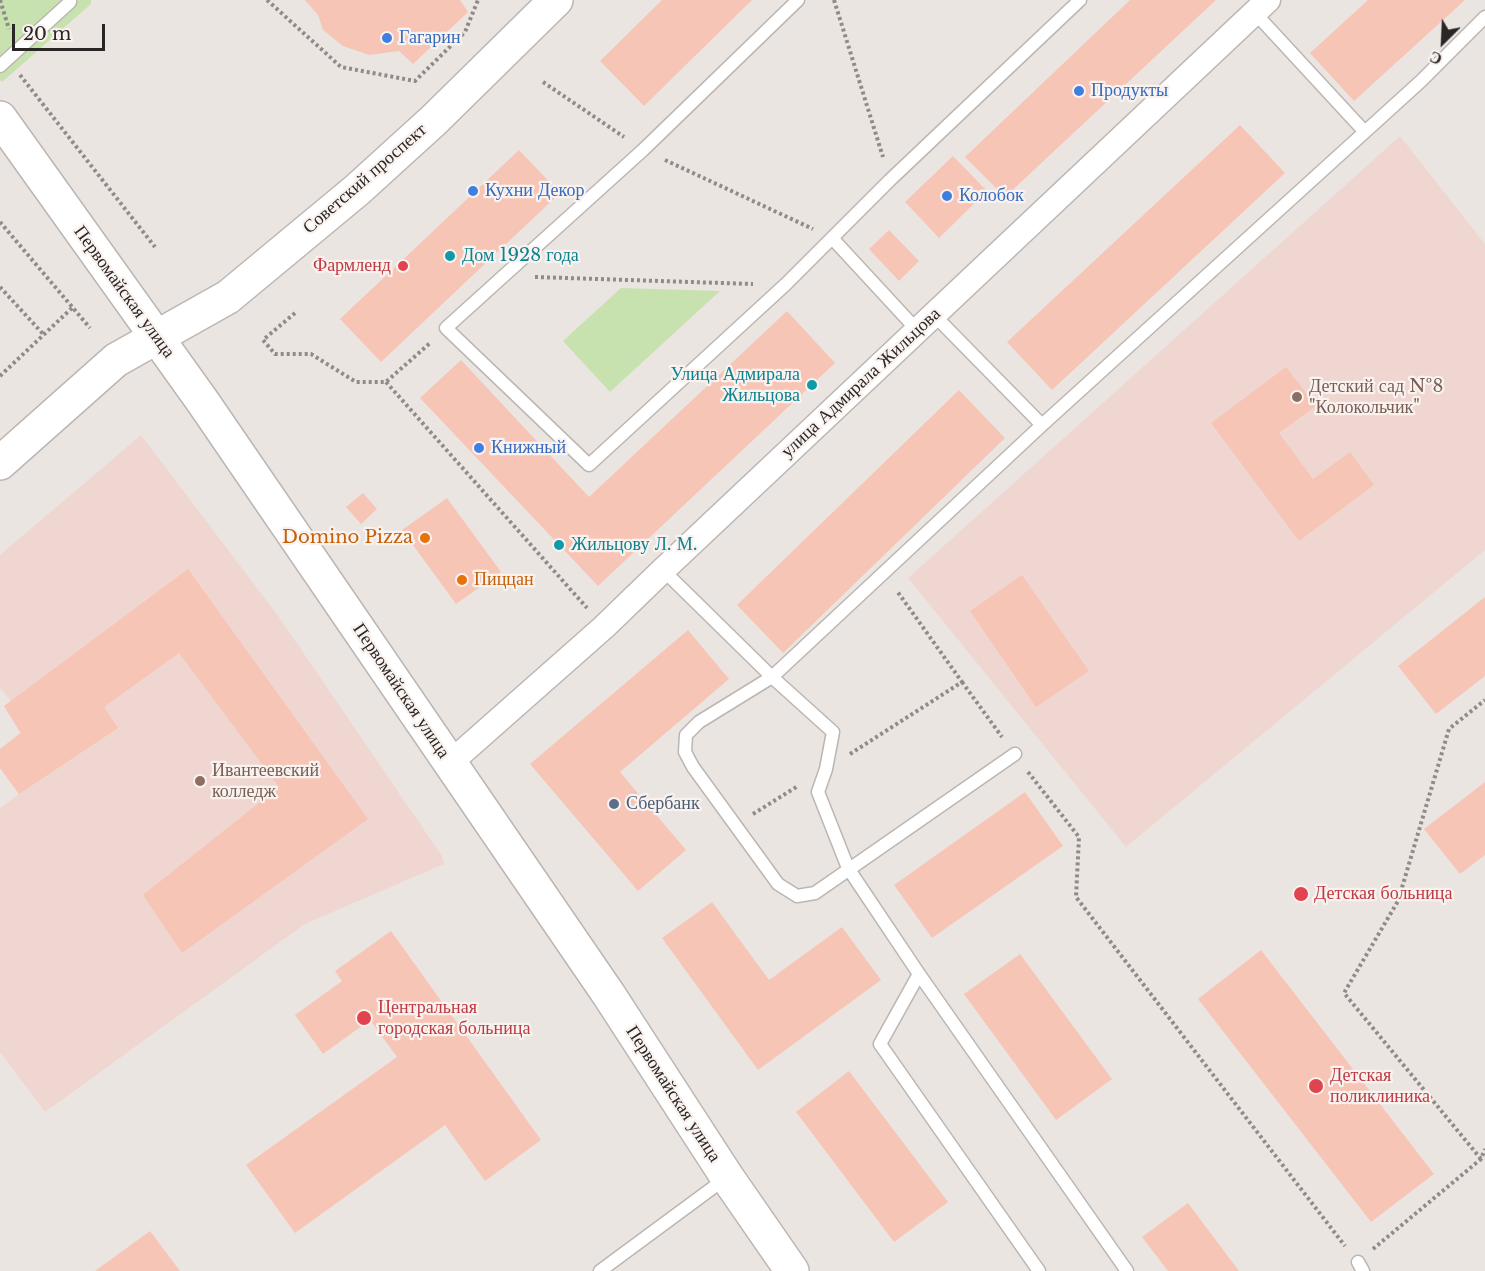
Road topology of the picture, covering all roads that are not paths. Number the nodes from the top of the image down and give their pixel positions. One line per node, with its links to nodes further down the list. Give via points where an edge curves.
1 (70, 0): 7 (lane)
2 (556, 0): 12 (main road, Советский проспект, via 357,190 228,297)
3 (798, 0): 10 (lane, via 643,150 446,328 589,465)
4 (1080, 0): 10 (lane)
5 (1262, 6): 9 (lane); 11 (street, улица Адмирала Жильцова)
6 (1485, 17): 9 (lane)
7 (4, 63)
8 (0, 118): 12 (main road, Первомайская улица)
9 (1364, 131): 13 (lane)
10 (832, 238): 11 (lane)
11 (925, 322): 13 (lane); 15 (street, улица Адмирала Жильцова)
12 (157, 337): 14 (main road, Советский проспект, via 116,360); 18 (main road, Первомайская улица)
13 (1042, 425): 16 (lane)
14 (0, 462)
15 (663, 570): 16 (lane); 18 (street, улица Адмирала Жильцова)
16 (772, 677): 19 (lane, via 833,732 818,792); 19 (lane, via 699,722 686,735 685,752 778,884 797,896 815,893)
17 (1015, 754): 19 (lane)
18 (450, 763): 21 (main road, Первомайская улица, via 609,995)
19 (848, 868): 20 (lane)
20 (919, 974): 24 (lane, via 880,1044); 25 (lane)
21 (727, 1178): 22 (lane); 23 (main road, Первомайская улица)
22 (600, 1271)
23 (792, 1271)
24 (1039, 1271)
25 (1127, 1271)

